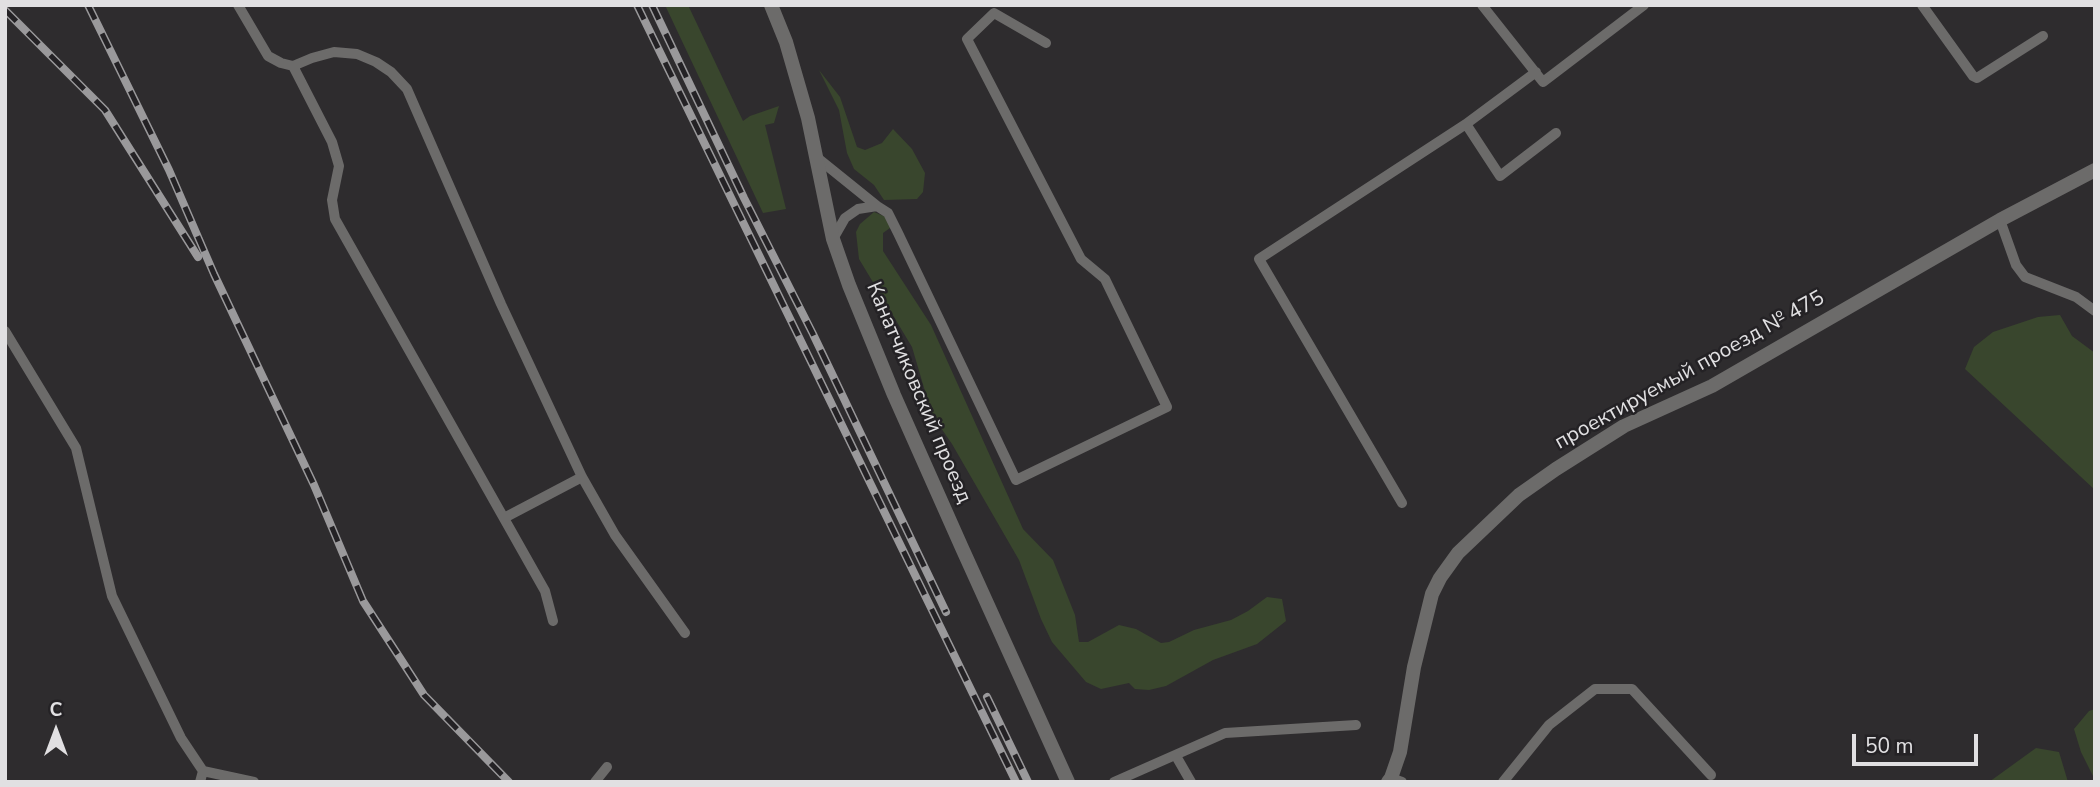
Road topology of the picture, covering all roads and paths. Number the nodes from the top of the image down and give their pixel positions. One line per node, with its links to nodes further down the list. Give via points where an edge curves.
1 (238, 5): 8 (lane, via 268,56)
2 (771, 5): 12 (street, Канатчиковский проезд, via 786,42)
3 (1482, 5): 9 (lane)
4 (1644, 5): 9 (lane, via 1544,82)
5 (1922, 5): 6 (lane, via 1978,78)
6 (2043, 36)
7 (1046, 43): 14 (lane, via 994,13 967,39 1081,259 1105,279 1167,407 1016,480 888,213)
8 (293, 66): 19 (lane, via 334,52 357,54 383,67 407,89); 21 (lane, via 332,142 339,166 332,200 335,219)
9 (1536, 72): 10 (lane)
10 (1466, 124): 11 (lane, via 1500,176); 20 (lane, via 1259,259)
11 (1556, 133)
12 (815, 155): 14 (lane); 16 (street, Канатчиковский проезд)
13 (2095, 170): 15 (street, проектируемый проезд № 475)
14 (877, 206): 16 (lane, via 858,209 845,218)
15 (2000, 220): 17 (lane, via 2025,277 2076,296); 29 (street, проектируемый проезд № 475, via 1712,386 1624,426 1556,468 1509,505 1458,553 1432,594)
16 (833, 239): 33 (street, Канатчиковский проезд, via 894,395)
17 (2095, 311)
18 (5, 331): 27 (lane, via 76,448 112,596 180,738)
19 (582, 477): 21 (lane); 23 (lane, via 615,535)
20 (1402, 503)
21 (504, 518): 22 (lane, via 545,591)
22 (553, 621)
23 (685, 633)
24 (1356, 725): 25 (lane, via 1225,733)
25 (1177, 756): 34 (lane); 35 (lane)
26 (607, 767): 32 (lane)
27 (203, 771): 30 (lane); 31 (lane)
28 (1712, 775): 36 (lane, via 1632,689 1595,689 1549,725)
29 (1394, 780)
30 (200, 782)
31 (254, 782)
32 (595, 782)
33 (1068, 782)
34 (1114, 782)
35 (1191, 782)
36 (1503, 782)

